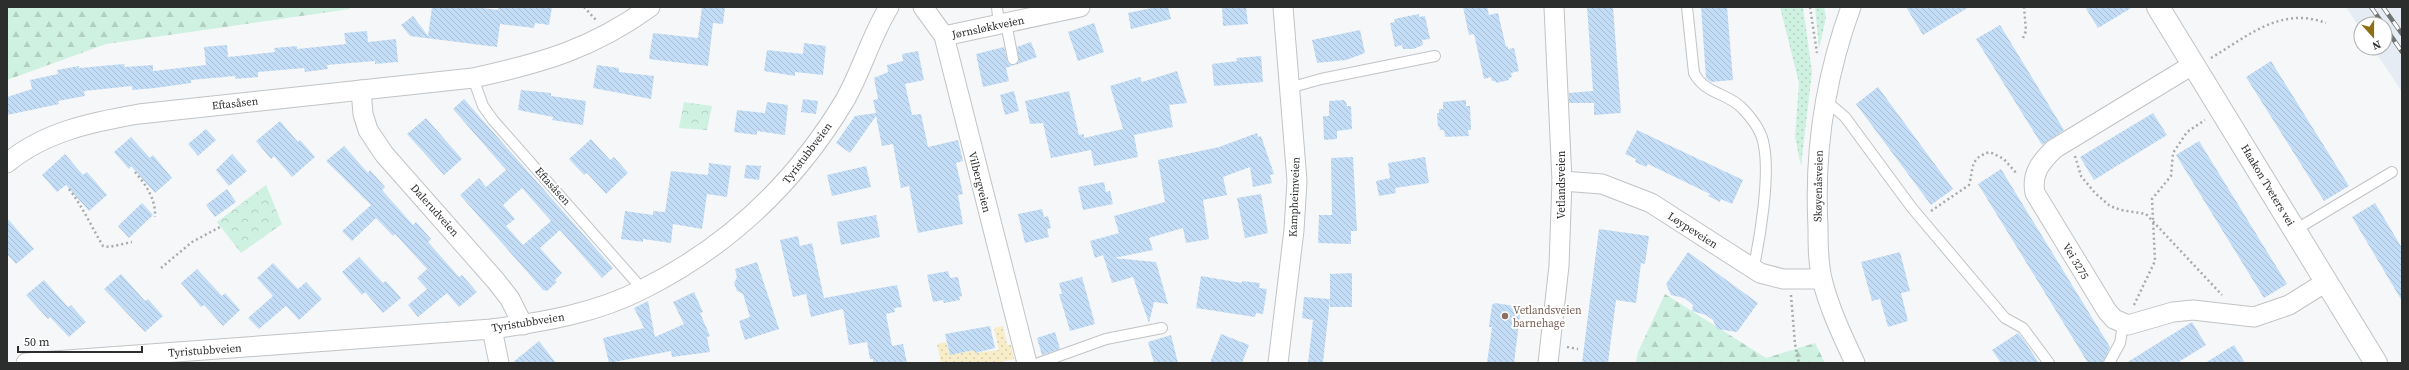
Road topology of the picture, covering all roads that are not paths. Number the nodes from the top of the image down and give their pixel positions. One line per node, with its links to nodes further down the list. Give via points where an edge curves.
1 (650, 7): 15 (street, Eftasåsen, via 567,54)
2 (889, 7): 26 (street, Tyristubbveien, via 845,99 793,175 764,204 717,243)
3 (923, 7): 11 (street, Vilbergveien)
4 (1080, 7): 10 (street, Jørnsløkkveien)
5 (1283, 7): 16 (street, Kampheimveien)
6 (1554, 7): 21 (street, Vetlandsveien)
7 (1687, 7): 23 (lane, via 1694,73 1697,79 1704,87 1733,100 1742,108 1757,127 1764,145 1765,179)
8 (1851, 7): 18 (street, Skøyenåsveien)
9 (2158, 7): 14 (street, Haakon Tveters vei)
10 (1001, 18): 11 (street, Jørnsløkkveien); 13 (lane)
11 (944, 36): 33 (street, Vilbergveien)
12 (1435, 56): 16 (lane)
13 (1013, 59)
14 (2201, 62): 22 (street, Haakon Tveters vei); 28 (street, Vei 3275, via 2070,138 2041,162 2034,175 2035,193 2107,311)
15 (473, 78): 17 (street, Eftasåsen); 26 (lane, Eftasåsen, via 483,106 493,120)
16 (1289, 88): 35 (street, Kampheimveien, via 1296,193 1288,291)
17 (360, 90): 19 (street, Eftasåsen, via 138,114 92,122 48,138); 27 (street, Dalerudveien, via 368,130 384,154 496,281 510,299)
18 (1825, 100): 24 (street, Skøyenåsveien, via 1816,192); 38 (lane, via 1845,117 1921,219 2005,318 2023,328)
19 (7, 163)
20 (2392, 172): 22 (lane)
21 (1562, 181): 23 (street, Løypeveien, via 1607,185 1651,203); 36 (street, Vetlandsveien, via 1559,266)
22 (2295, 230): 25 (street, Haakon Tveters vei)
23 (1753, 270): 24 (street, Løypeveien, via 1783,279)
24 (1822, 279): 37 (street, Skøyenåsveien, via 1830,308)
25 (2326, 282): 28 (street, via 2289,305 2254,317 2193,310 2173,312); 40 (street, Haakon Tveters vei)
26 (643, 290): 27 (street, Tyristubbveien, via 594,308)
27 (523, 325): 30 (street, Tyristubbveien)
28 (2126, 325): 39 (lane)
29 (1162, 328): 34 (lane, via 1106,338)
30 (492, 329): 31 (street, Tyristubbveien); 32 (street)
31 (26, 363)
32 (499, 363)
33 (1027, 363)
34 (1039, 363)
35 (1278, 363)
36 (1548, 363)
37 (1855, 363)
38 (2049, 363)
39 (2109, 363)
40 (2376, 363)

